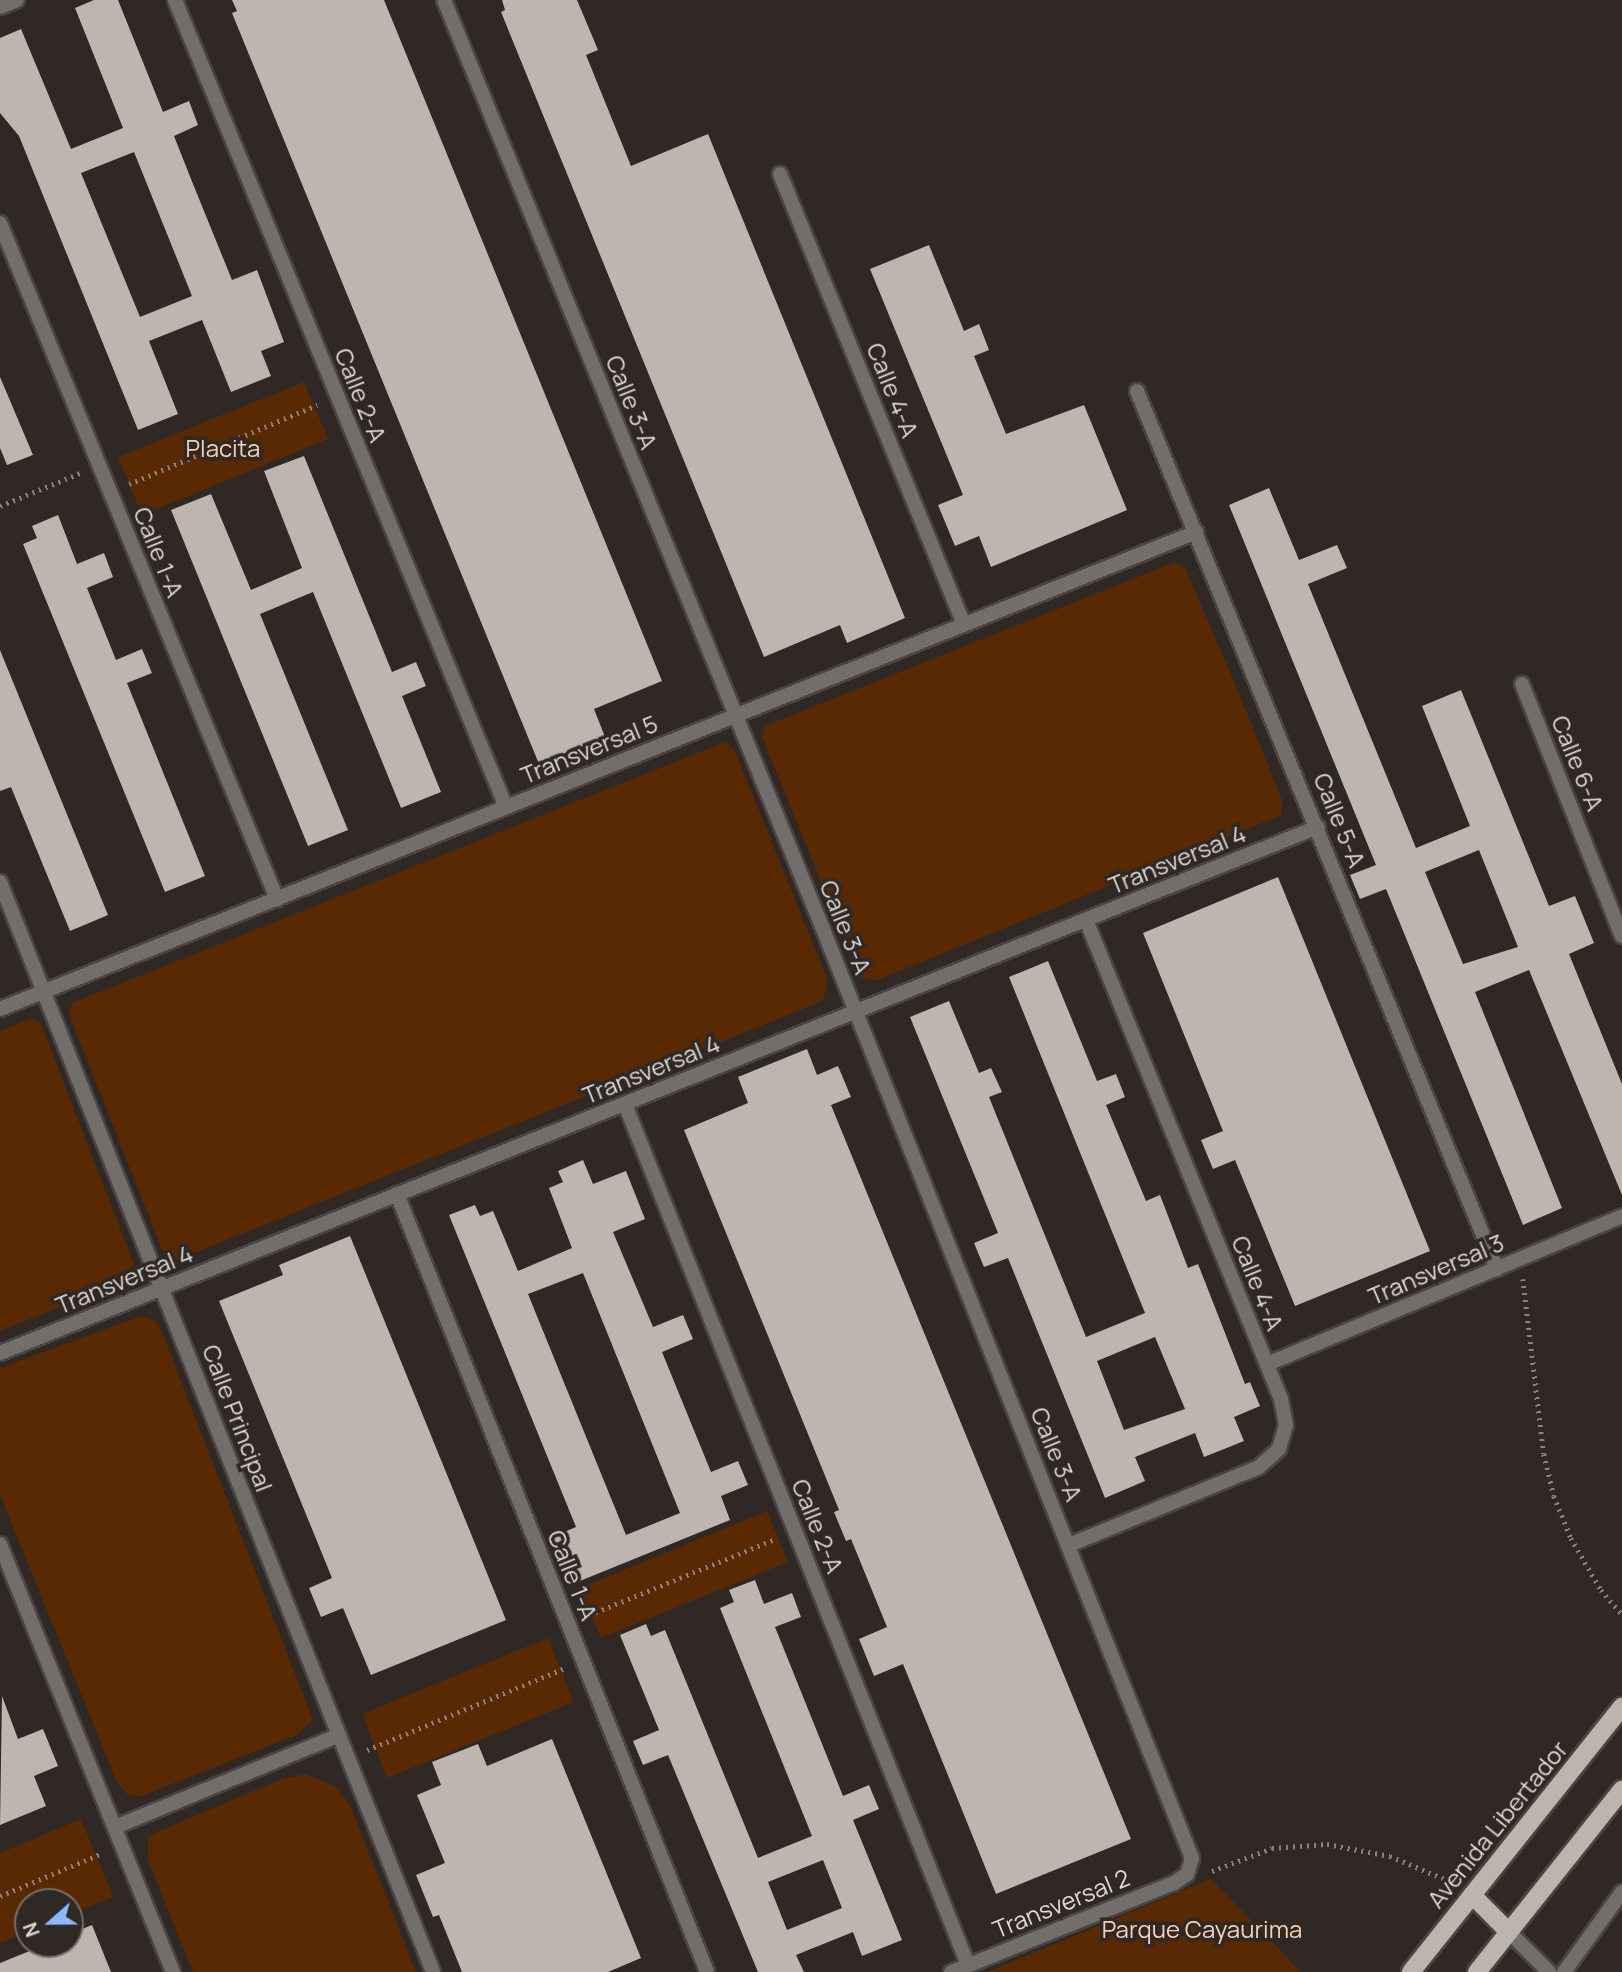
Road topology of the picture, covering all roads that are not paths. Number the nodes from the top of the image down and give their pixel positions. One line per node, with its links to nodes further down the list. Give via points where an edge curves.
1 (17, 0): 4 (street)
2 (175, 0): 12 (street, Calle 2-A)
3 (444, 0): 11 (street, Calle 3-A)
4 (0, 7)
5 (780, 174): 9 (street, Calle 4-A)
6 (0, 223): 15 (street, Calle 1-A)
7 (1136, 391): 8 (street, Calle 5-A)
8 (1196, 532): 9 (street, Transversal 5); 13 (street, Calle 5-A)
9 (964, 624): 11 (street, Transversal 5)
10 (1522, 684): 17 (street, Calle 6-A)
11 (736, 716): 12 (street, Transversal 5); 20 (street, Calle 3-A)
12 (506, 807): 15 (street, Transversal 5)
13 (1318, 827): 16 (street, Transversal 4); 24 (street, Calle 5-A)
14 (0, 882): 18 (street, Calle Principal)
15 (277, 898): 18 (street, Transversal 5)
16 (1086, 920): 20 (street, Transversal 4); 27 (street, Calle 4-A)
17 (1622, 936)
18 (45, 991): 19 (street, Transversal 5); 25 (street, Calle Principal)
19 (0, 1009)
20 (855, 1011): 21 (street, Transversal 4); 29 (street, Calle 3-A)
21 (625, 1104): 22 (street, Transversal 4); 38 (street, Calle 2-A)
22 (397, 1194): 25 (street, Transversal 4); 41 (street, Calle 1-A)
23 (1622, 1216): 24 (street, Transversal 3)
24 (1497, 1269): 27 (street, Transversal 3)
25 (163, 1288): 26 (street, Transversal 4); 31 (street, Calle Principal)
26 (0, 1353)
27 (1267, 1364): 29 (street, Calle 4-A, via 1286,1424 1272,1457 1244,1474)
28 (0, 1544): 33 (street)
29 (1069, 1545): 34 (street, Calle 3-A, via 1190,1849)
30 (1622, 1707): 36 (main road, Avenida Libertador)
31 (338, 1735): 33 (street); 40 (street, Calle Principal)
32 (1622, 1790): 37 (main road)
33 (115, 1826): 39 (street)
34 (1187, 1874): 38 (street, Transversal 2)
35 (1622, 1892): 46 (street)
36 (1472, 1895): 37 (main road); 43 (main road, Avenida Libertador)
37 (1509, 1932): 44 (main road); 45 (street)
38 (968, 1965): 42 (street, Transversal 2)
39 (173, 1972)
40 (433, 1972)
41 (707, 1972)
42 (951, 1972)
43 (1411, 1972)
44 (1476, 1972)
45 (1549, 1972)
46 (1564, 1972)

